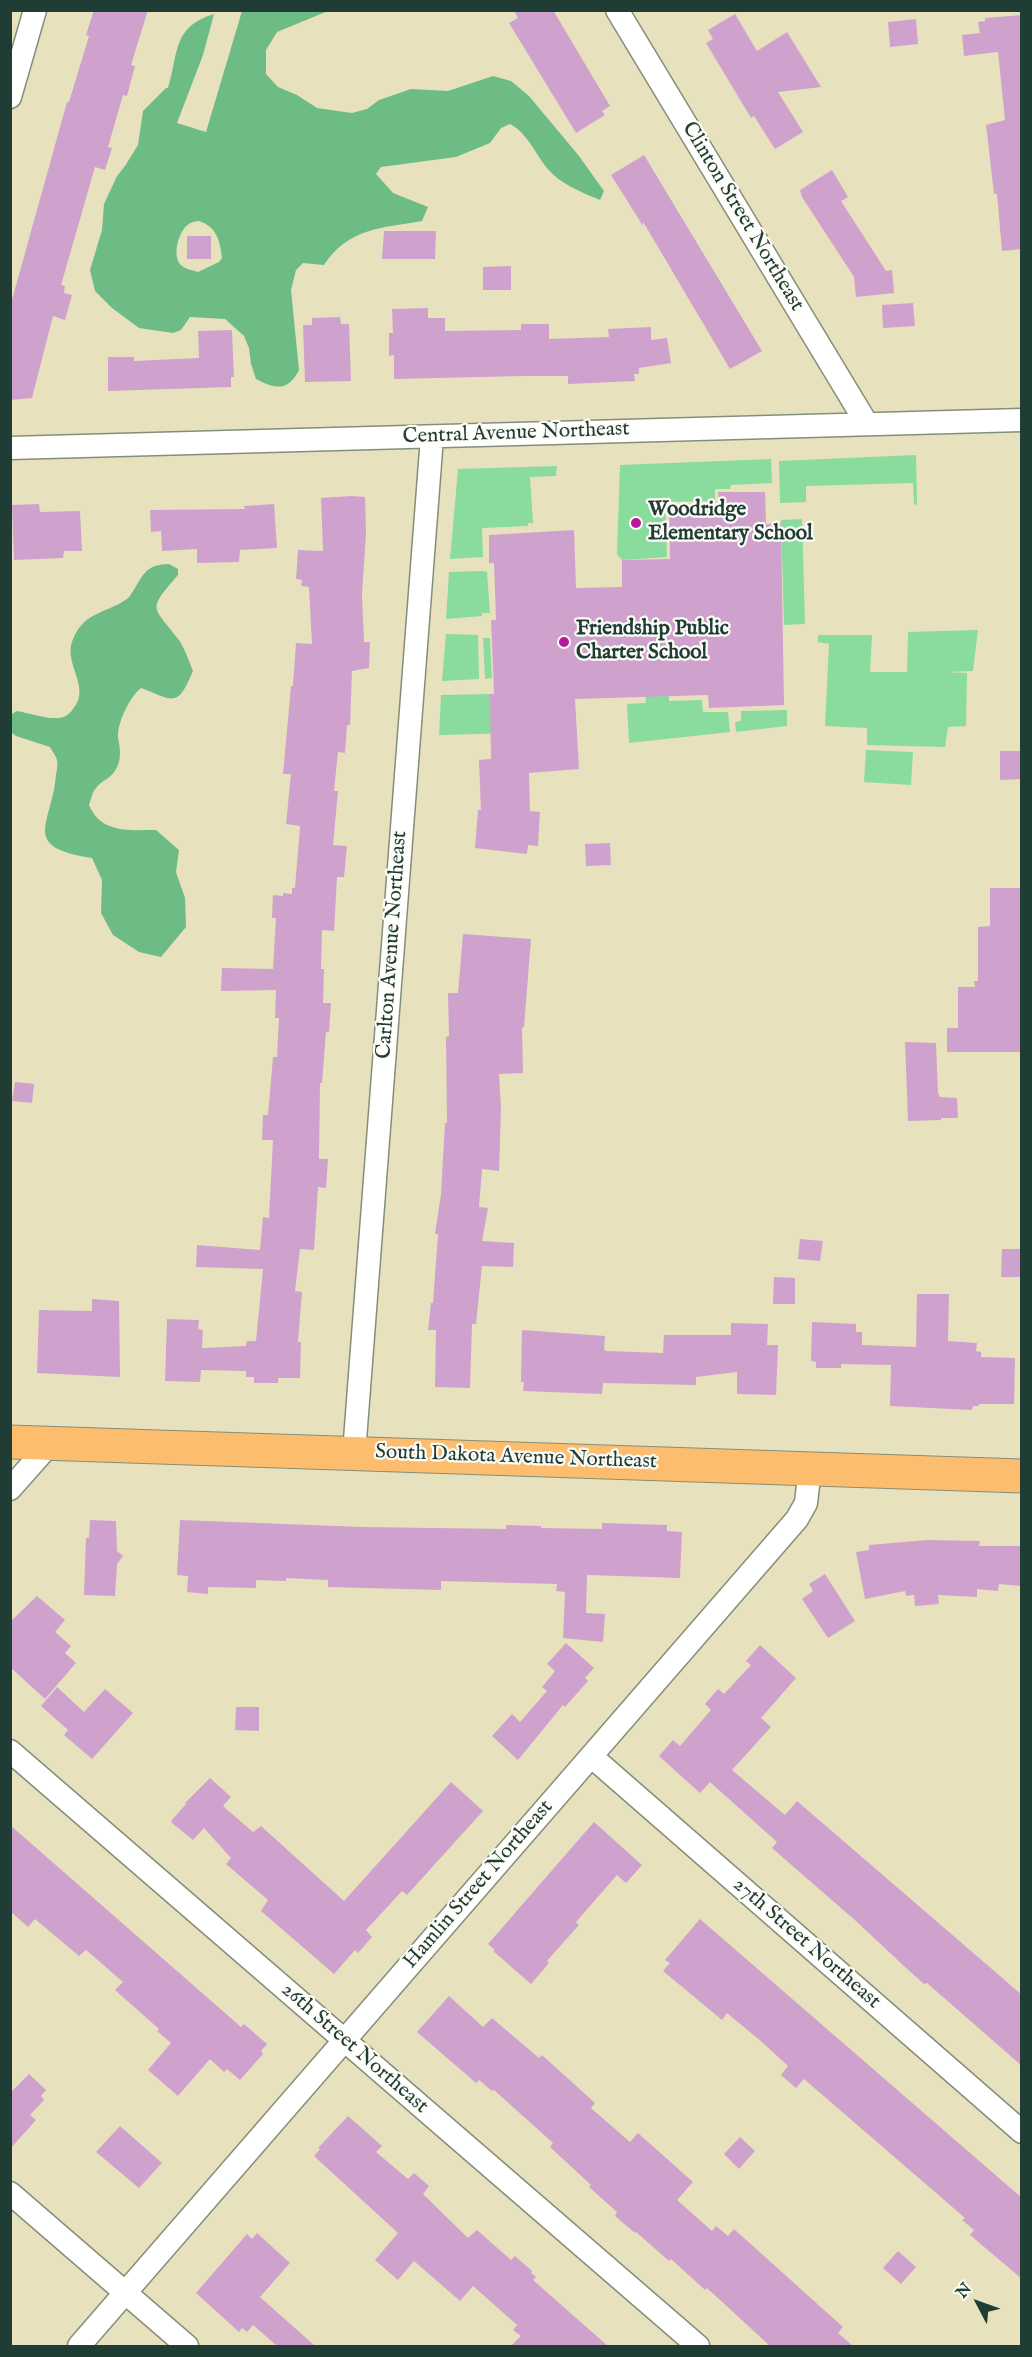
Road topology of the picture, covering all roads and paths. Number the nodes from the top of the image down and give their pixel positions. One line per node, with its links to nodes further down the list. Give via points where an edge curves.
1 (35, 10): 3 (street)
2 (617, 10): 5 (street, Clinton Street Northeast)
3 (10, 98)
4 (1022, 420): 5 (street, Central Avenue Northeast)
5 (867, 424): 6 (street, Central Avenue Northeast)
6 (432, 437): 7 (street, Central Avenue Northeast); 10 (street, Carlton Avenue Northeast)
7 (10, 448)
8 (10, 1442): 9 (main road, South Dakota Avenue Northeast)
9 (50, 1444): 10 (main road, South Dakota Avenue Northeast); 13 (street)
10 (354, 1453): 11 (main road, South Dakota Avenue Northeast)
11 (810, 1468): 12 (main road, South Dakota Avenue Northeast); 15 (street, Hamlin Street Northeast, via 806,1503 797,1519)
12 (1022, 1476)
13 (10, 1490)
14 (10, 1751): 16 (street, 26th Street Northeast)
15 (591, 1756): 16 (street, Hamlin Street Northeast); 17 (street, 27th Street Northeast)
16 (344, 2040): 19 (street, Hamlin Street Northeast); 22 (street, 26th Street Northeast)
17 (1022, 2132)
18 (10, 2193): 19 (street)
19 (125, 2292): 20 (street, Hamlin Street Northeast); 21 (street)
20 (79, 2346)
21 (187, 2346)
22 (698, 2346)

